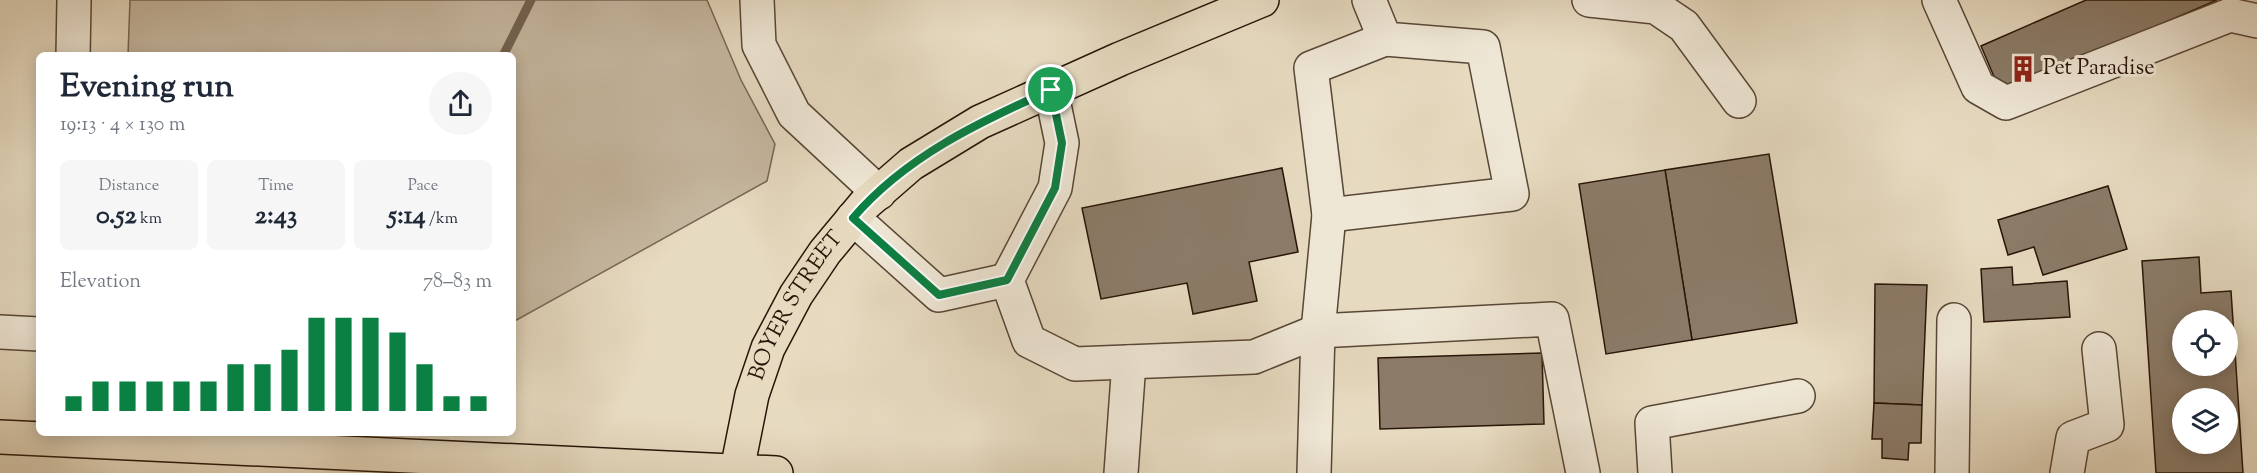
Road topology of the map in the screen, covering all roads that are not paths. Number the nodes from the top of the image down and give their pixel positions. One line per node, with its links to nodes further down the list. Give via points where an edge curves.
1 (74, 0): 9 (lane)
2 (757, 0): 12 (lane, via 759,45 794,114)
3 (1262, 0): 10 (main road, BOYER STREET)
4 (1369, 0): 8 (lane)
5 (1589, 0): 11 (lane, via 1656,7 1684,26)
6 (1939, 0): 7 (lane, via 1978,87 2006,103 2230,15)
7 (2257, 21)
8 (1385, 39): 13 (lane, via 1311,68); 13 (lane, via 1483,47 1512,194)
9 (73, 52)
10 (1051, 90): 12 (main road, BOYER STREET, via 980,122 911,164); 15 (lane, via 1062,143 1055,188)
11 (1739, 101)
12 (879, 193): 14 (main road, BOYER STREET)
13 (1329, 215): 17 (lane)
14 (853, 218): 15 (lane, via 939,295); 24 (main road, BOYER STREET, via 796,295 768,348)
15 (1007, 280): 21 (lane, via 1029,341 1075,364)
16 (1954, 320): 30 (lane)
17 (1318, 331): 21 (lane, via 1254,357); 27 (lane); 28 (lane, via 1552,319)
18 (0, 332): 19 (lane)
19 (36, 334)
20 (2099, 349): 31 (lane, via 2107,425 2073,438)
21 (1129, 362): 26 (lane)
22 (1798, 396): 29 (lane, via 1652,423)
23 (0, 437): 24 (main road)
24 (736, 472): 25 (main road)
25 (776, 473)
26 (1121, 473)
27 (1314, 473)
28 (1583, 473)
29 (1655, 473)
30 (1952, 473)
31 (2067, 473)

